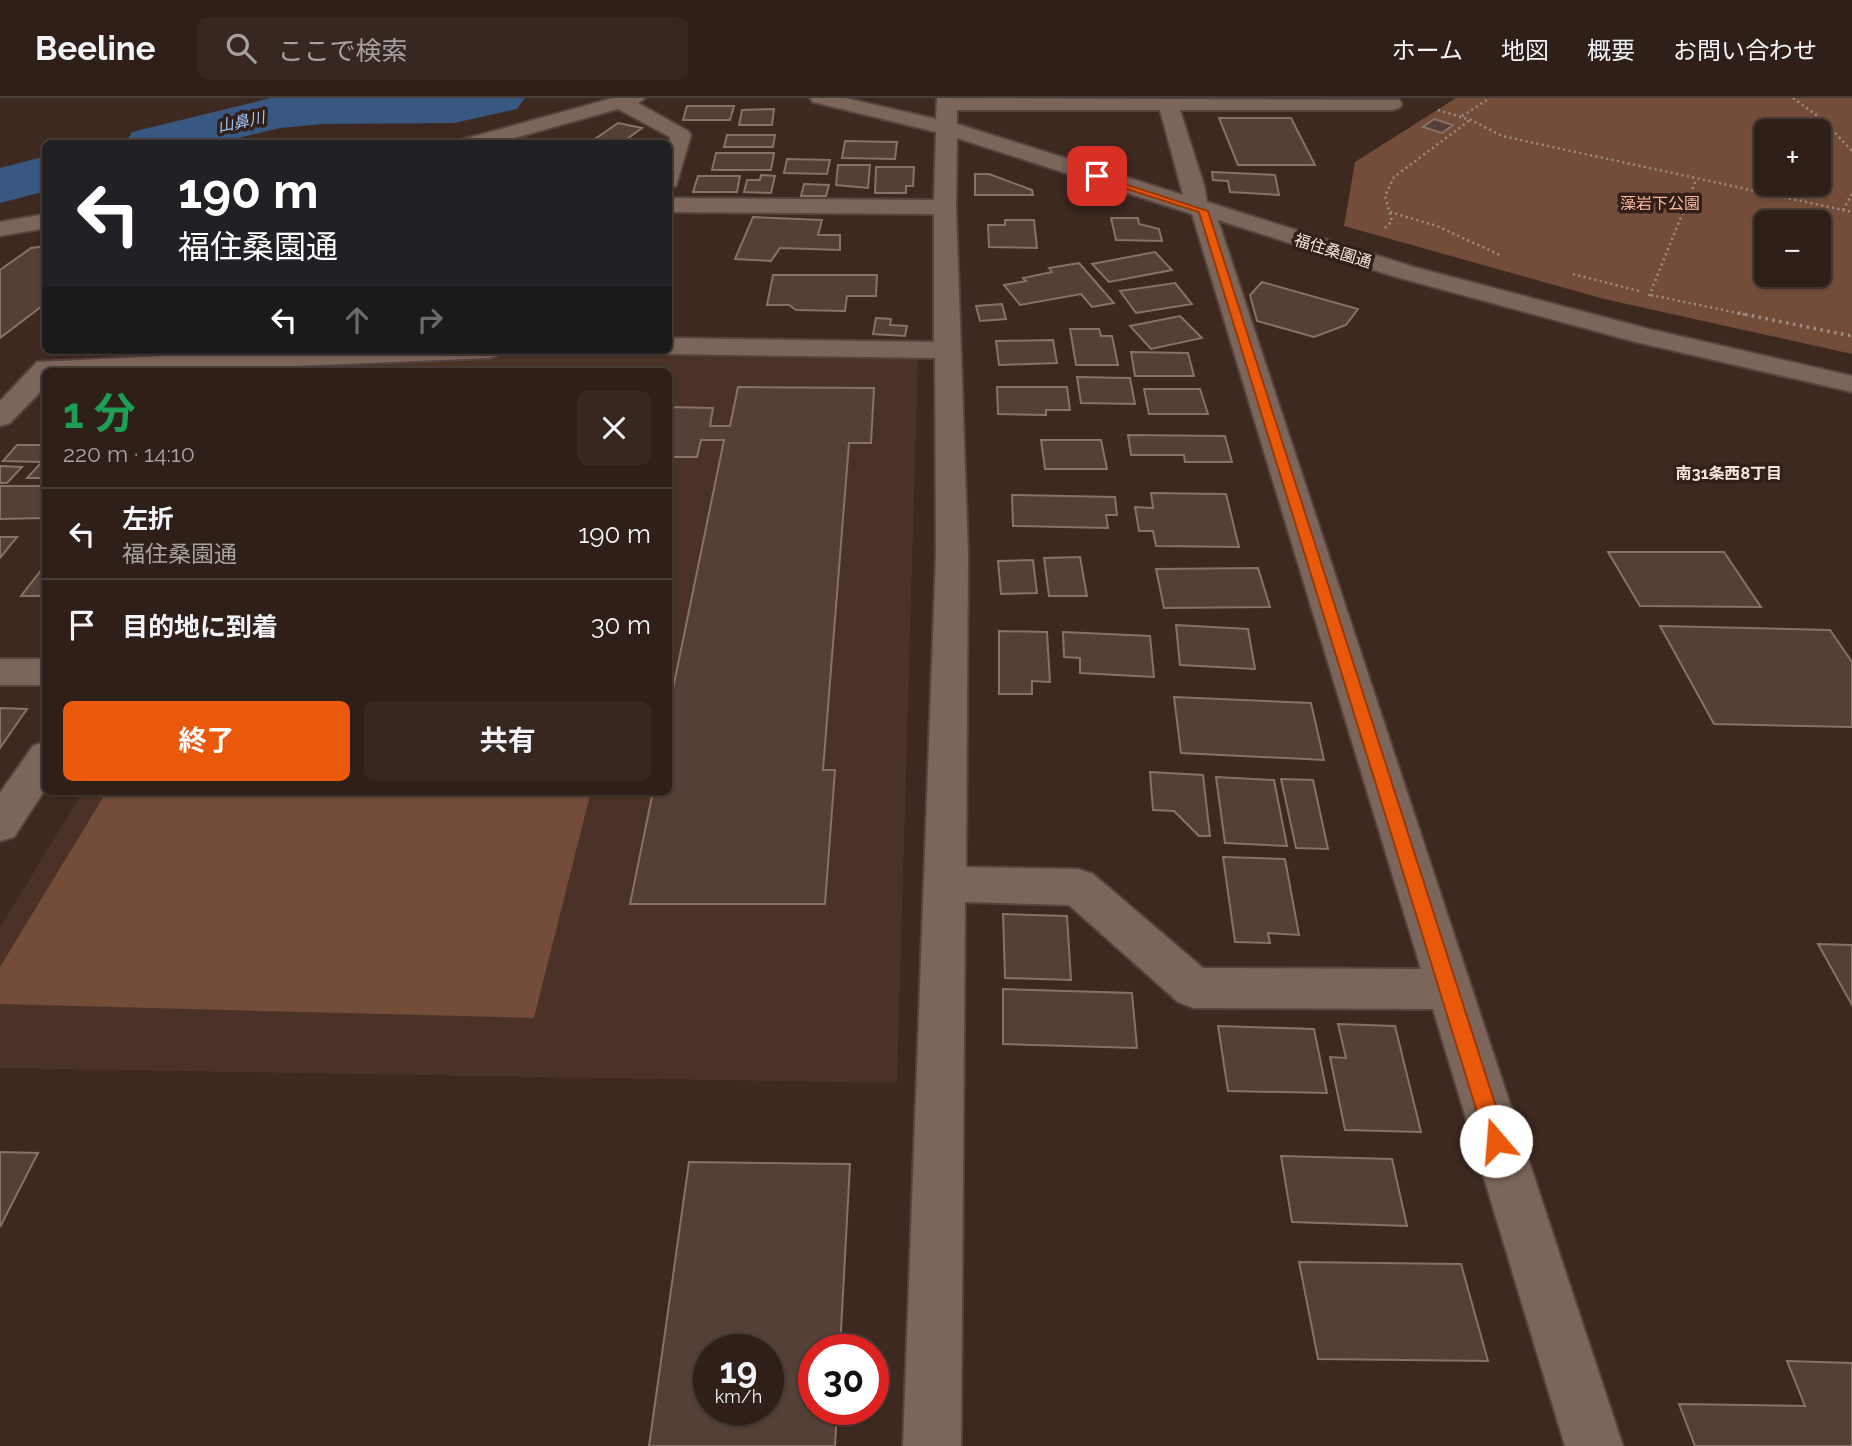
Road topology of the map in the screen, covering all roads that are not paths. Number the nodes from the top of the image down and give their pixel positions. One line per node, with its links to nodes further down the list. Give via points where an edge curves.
1 (820, 98): 5 (street, 福住桑園通)
2 (1389, 98): 4 (street, via 1392,104)
3 (628, 100): 6 (street); 7 (street, via 681,135)
4 (1168, 104): 5 (street); 10 (street)
5 (947, 110): 9 (street); 10 (street, 福住桑園通)
6 (483, 140)
7 (672, 167)
8 (672, 205): 9 (street)
9 (945, 207): 14 (street)
10 (1200, 209): 19 (street, 福住桑園通, via 1505,300); 26 (street)
11 (42, 222): 12 (street)
12 (0, 229)
13 (672, 346): 14 (street)
14 (948, 350): 25 (street, via 952,554)
15 (409, 354): 16 (street)
16 (309, 359): 17 (street)
17 (47, 368)
18 (42, 373): 20 (street)
19 (1852, 384)
20 (0, 417)
21 (0, 672): 22 (street)
22 (42, 672)
23 (42, 762): 24 (street)
24 (0, 825)
25 (943, 884): 26 (street, via 1078,887 1194,988); 27 (street)
26 (1448, 989): 28 (street)
27 (932, 1446)
28 (1594, 1446)

